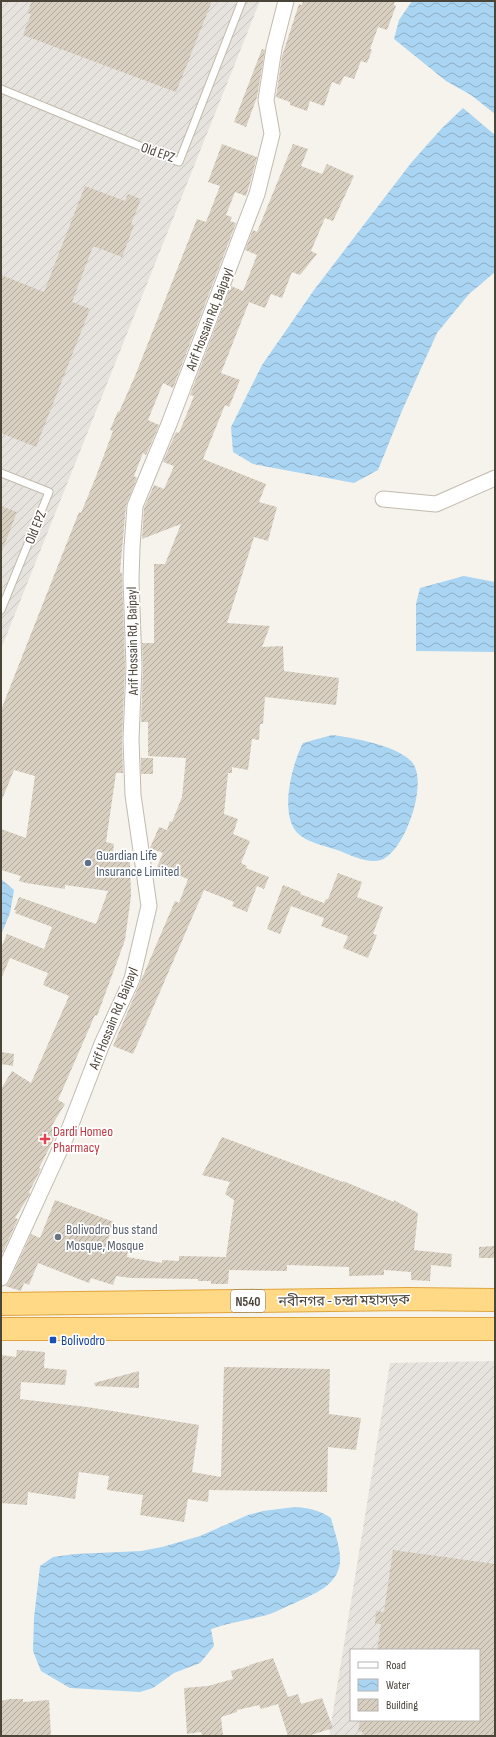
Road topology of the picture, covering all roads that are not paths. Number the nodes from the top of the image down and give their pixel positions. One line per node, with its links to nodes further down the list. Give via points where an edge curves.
1 (242, 1): 3 (lane, Old EPZ, via 179,162)
2 (286, 1): 8 (street, Arif Hossain Rd, Baipayl, via 274,48 266,100 272,134 257,194 135,506 131,579 134,667 131,739 133,795 149,906 132,979 102,1044 68,1132)
3 (1, 89)
4 (1, 473): 7 (lane, Old EPZ, via 49,492)
5 (495, 478): 6 (street, via 436,504)
6 (383, 499)
7 (1, 610)
8 (1, 1278)
9 (495, 1300): 10 (highway, নবীনগর - চন্দ্রা মহাসড়ক / N540)
10 (1, 1304)
11 (1, 1329): 12 (highway, নবীনগর - চন্দ্রা মহাসড়ক / N540)
12 (495, 1329)

